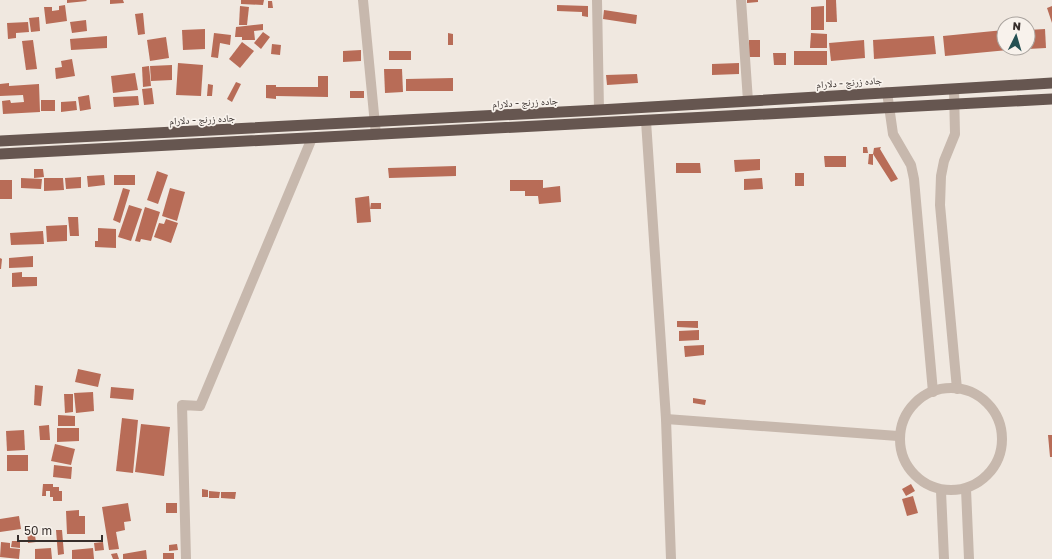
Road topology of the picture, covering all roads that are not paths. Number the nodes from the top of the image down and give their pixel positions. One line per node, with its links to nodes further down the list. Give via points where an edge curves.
1 (363, 0): 13 (street)
2 (597, 0): 11 (street)
3 (741, 0): 8 (street)
4 (1052, 83): 5 (highway, جاده زرنج - دلارام)
5 (954, 90): 6 (highway, جاده زرنج - دلارام); 9 (street)
6 (888, 92): 8 (highway, جاده زرنج - دلارام); 10 (street)
7 (1052, 100): 9 (highway)
8 (748, 101): 11 (highway, جاده زرنج - دلارام)
9 (955, 105): 10 (highway); 18 (street, via 955,134 944,161 940,205)
10 (889, 107): 12 (highway); 19 (street, via 893,134 911,165 914,178)
11 (599, 110): 13 (highway, جاده زرنج - دلارام)
12 (646, 121): 14 (highway); 20 (street)
13 (375, 122): 14 (street); 16 (highway, جاده زرنج - دلارام)
14 (376, 135): 15 (highway)
15 (312, 138): 17 (highway); 24 (street, via 200,406 182,405)
16 (0, 141)
17 (0, 154)
18 (957, 389): 19 (street, via 948,387); 22 (street, via 972,392 992,408 1002,430 1001,455 987,477)
19 (933, 392): 21 (street, via 924,394 906,412)
20 (666, 419): 21 (street); 25 (street)
21 (898, 436): 23 (street, via 906,465 918,480)
22 (966, 489): 23 (street); 27 (street)
23 (941, 491): 26 (street)
24 (186, 559)
25 (671, 559)
26 (944, 559)
27 (970, 559)

